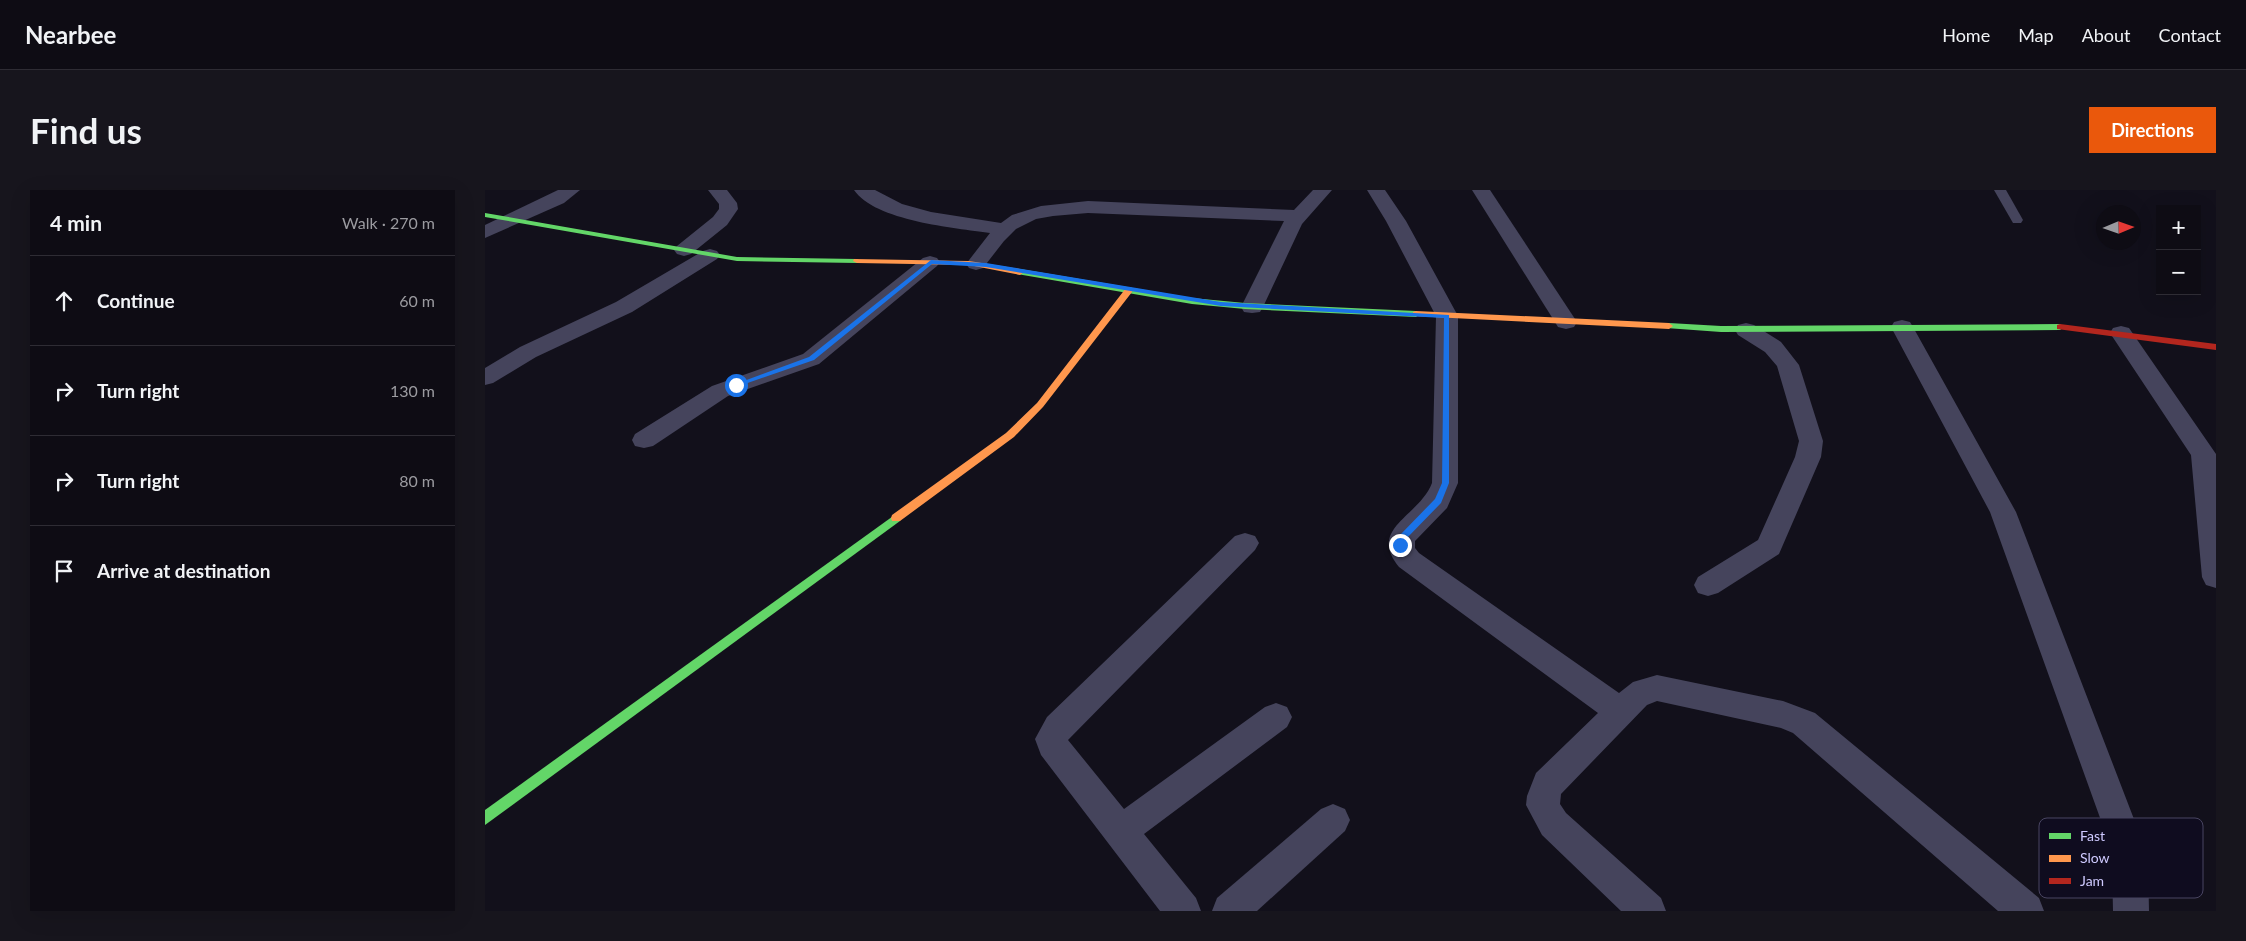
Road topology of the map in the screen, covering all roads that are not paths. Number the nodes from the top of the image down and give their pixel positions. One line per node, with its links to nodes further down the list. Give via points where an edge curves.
1 (571, 190): 10 (street)
2 (717, 190): 14 (street, via 729,209 720,221)
3 (863, 190): 12 (street, via 879,202 900,211)
4 (1323, 190): 9 (street)
5 (1376, 190): 20 (street)
6 (1481, 190): 21 (street)
7 (2000, 190): 11 (lane)
8 (485, 215): 10 (street)
9 (1298, 216): 12 (street, via 1088,207 1033,214); 19 (street)
10 (511, 220): 13 (street); 14 (street)
11 (2017, 220)
12 (1005, 229): 17 (street)
13 (485, 232)
14 (684, 250): 15 (street)
15 (710, 255): 16 (street, via 755,260); 26 (street, via 624,308 528,352)
16 (931, 262): 17 (street); 27 (street, via 811,359 719,391)
17 (977, 264): 18 (street)
18 (1129, 290): 19 (street); 33 (street, via 1041,405 1010,435)
19 (1252, 307): 20 (street)
20 (1447, 316): 21 (street); 31 (street, via 1445,483 1438,501 1402,537 1402,553)
21 (1566, 322): 23 (street)
22 (1902, 327): 23 (street); 24 (street, via 2047,326); 34 (street, via 2003,512)
23 (1746, 330): 30 (street, via 1773,347 1788,365 1811,441 1808,457 1769,547)
24 (2121, 333): 25 (street); 29 (street, via 2203,454)
25 (2216, 347)
26 (485, 378)
27 (644, 440)
28 (1245, 543): 36 (street, via 1058,726 1051,739 1052,746)
29 (2216, 578)
30 (1707, 585)
31 (1621, 712): 40 (street, via 1547,784 1541,797 1544,810 1554,824); 41 (street, via 1644,691 1657,688 1783,715 1804,723)
32 (1276, 717): 36 (street)
33 (485, 818)
34 (2117, 818)
35 (1333, 820): 39 (street)
36 (1120, 832): 38 (street)
37 (2131, 898): 42 (street)
38 (1183, 911)
39 (1230, 911)
40 (1648, 911)
41 (2026, 911)
42 (2131, 911)

